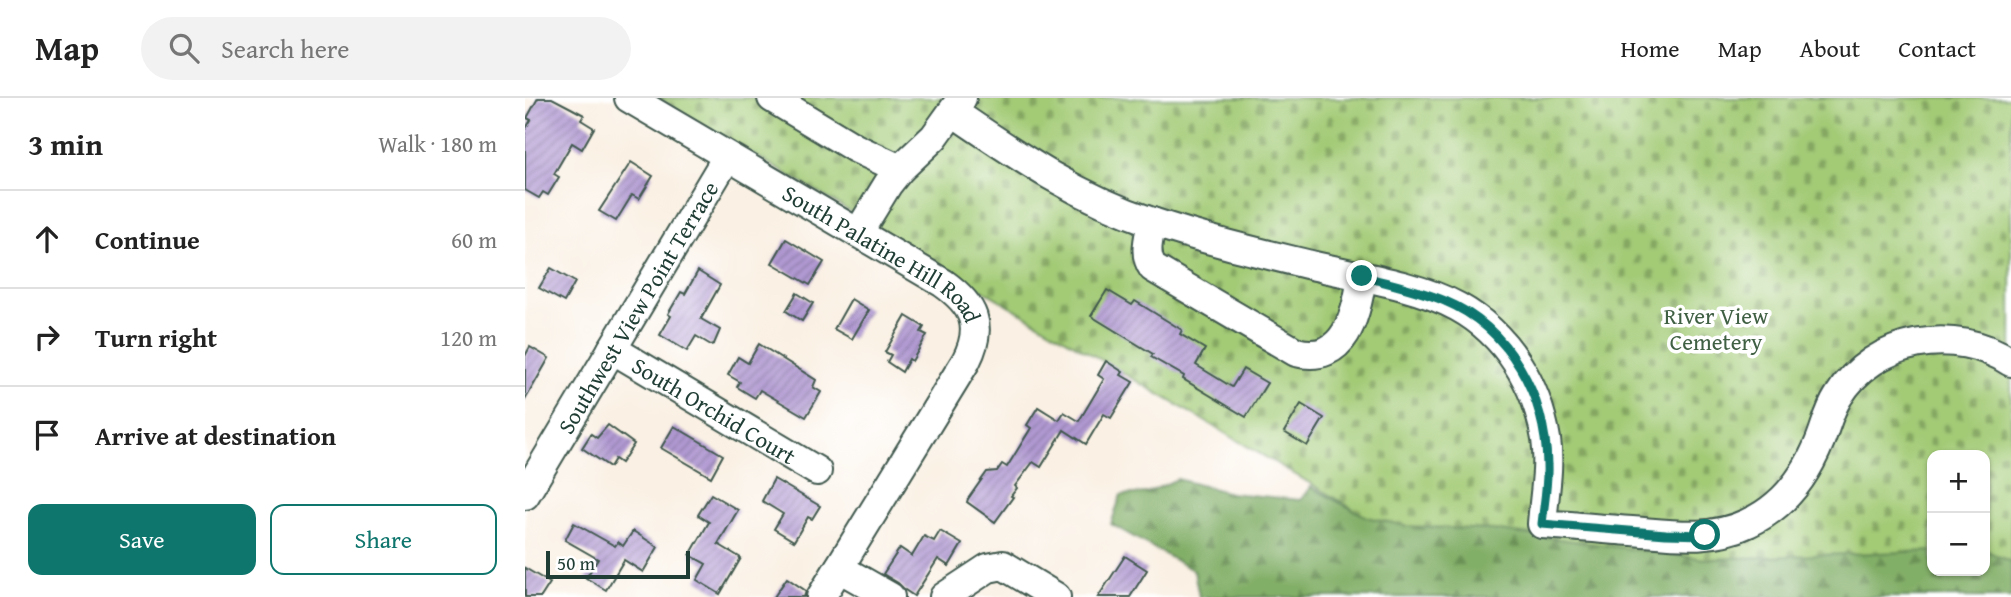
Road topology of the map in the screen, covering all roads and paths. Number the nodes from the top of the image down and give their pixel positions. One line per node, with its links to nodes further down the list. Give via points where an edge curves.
1 (629, 98): 4 (street, South Palatine Hill Road)
2 (772, 98): 5 (street)
3 (957, 105): 5 (street, via 934,137); 6 (street, via 1051,177)
4 (727, 157): 7 (street, South Palatine Hill Road); 9 (street, Southwest View Point Terrace)
5 (900, 169): 7 (street)
6 (1152, 222): 8 (street); 8 (street, via 1147,253 1153,268 1306,355 1328,350 1343,338 1352,321)
7 (858, 233): 13 (street, South Palatine Hill Road, via 953,290 971,311 975,337 966,361)
8 (1362, 276): 10 (street, via 1458,307 1483,324 1512,355 1530,384 1546,440 1542,524 1698,536 1733,530 1766,513 1796,485 1839,395 1852,378 1882,355 1940,340 1983,347)
9 (612, 349): 11 (street, South Orchid Court); 12 (street, Southwest View Point Terrace)
10 (2011, 362)
11 (817, 471)
12 (525, 495)
13 (839, 568): 14 (street, South Palatine Hill Road); 15 (street)
14 (821, 597)
15 (890, 597)
16 (944, 597): 17 (street, via 988,568 1003,565)
17 (1056, 597)

